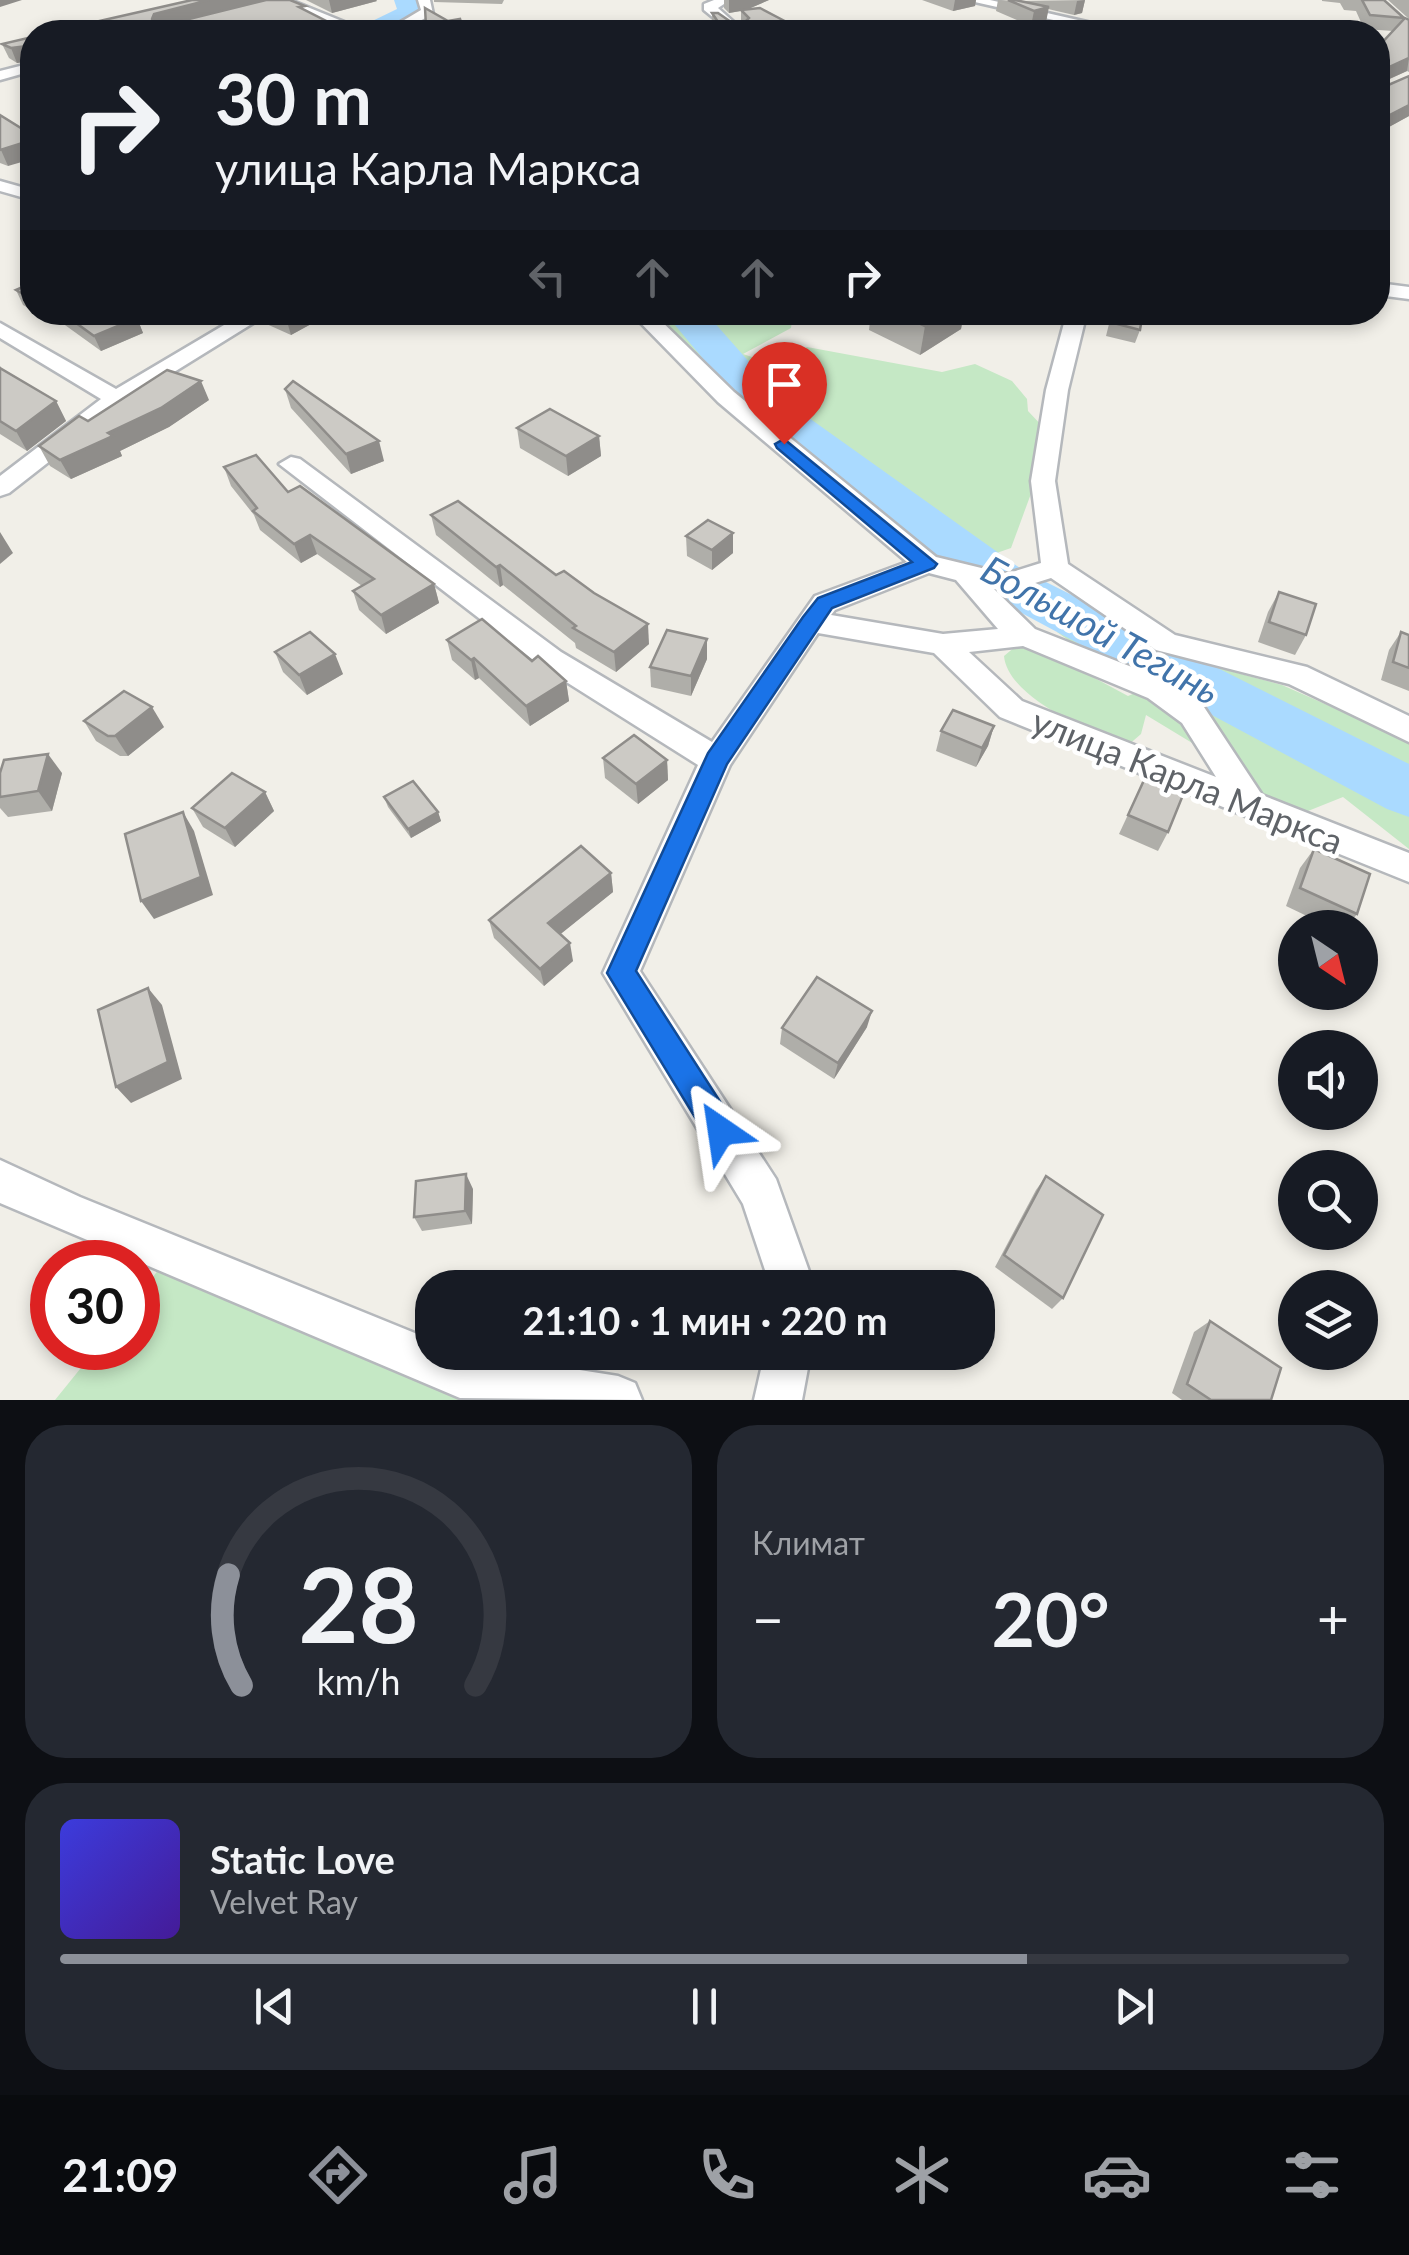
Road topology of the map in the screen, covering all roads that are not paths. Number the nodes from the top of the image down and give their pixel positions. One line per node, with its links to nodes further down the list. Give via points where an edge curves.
1 (424, 0): 7 (street, via 428,12)
2 (724, 0): 8 (street, via 709,7)
3 (972, 0): 9 (street)
4 (288, 1): 5 (street); 6 (street)
5 (267, 7)
6 (333, 20)
7 (413, 20)
8 (725, 20)
9 (1068, 20)
10 (239, 325): 14 (street)
11 (653, 325): 17 (street, via 726,397)
12 (1074, 325): 18 (street, via 1044,481)
13 (0, 329): 14 (street)
14 (116, 398): 16 (street)
15 (290, 464): 24 (street, via 551,659)
16 (0, 488)
17 (926, 564): 19 (street); 20 (street, via 825,603)
18 (1055, 568): 19 (street, via 1006,584); 23 (street, via 1166,643 1297,676)
19 (966, 574): 21 (street)
20 (811, 622): 22 (street); 24 (street)
21 (1024, 636): 22 (street); 25 (street, via 1159,690 1192,715)
22 (944, 644): 25 (street, улица Карла Маркса, via 1011,709)
23 (1409, 730)
24 (716, 760): 28 (street, via 621,973 761,1194)
25 (1250, 804): 26 (street, улица Карла Маркса)
26 (1409, 868)
27 (0, 1181): 30 (street, via 460,1375)
28 (787, 1270)
29 (784, 1370): 31 (street)
30 (618, 1400)
31 (778, 1400)

